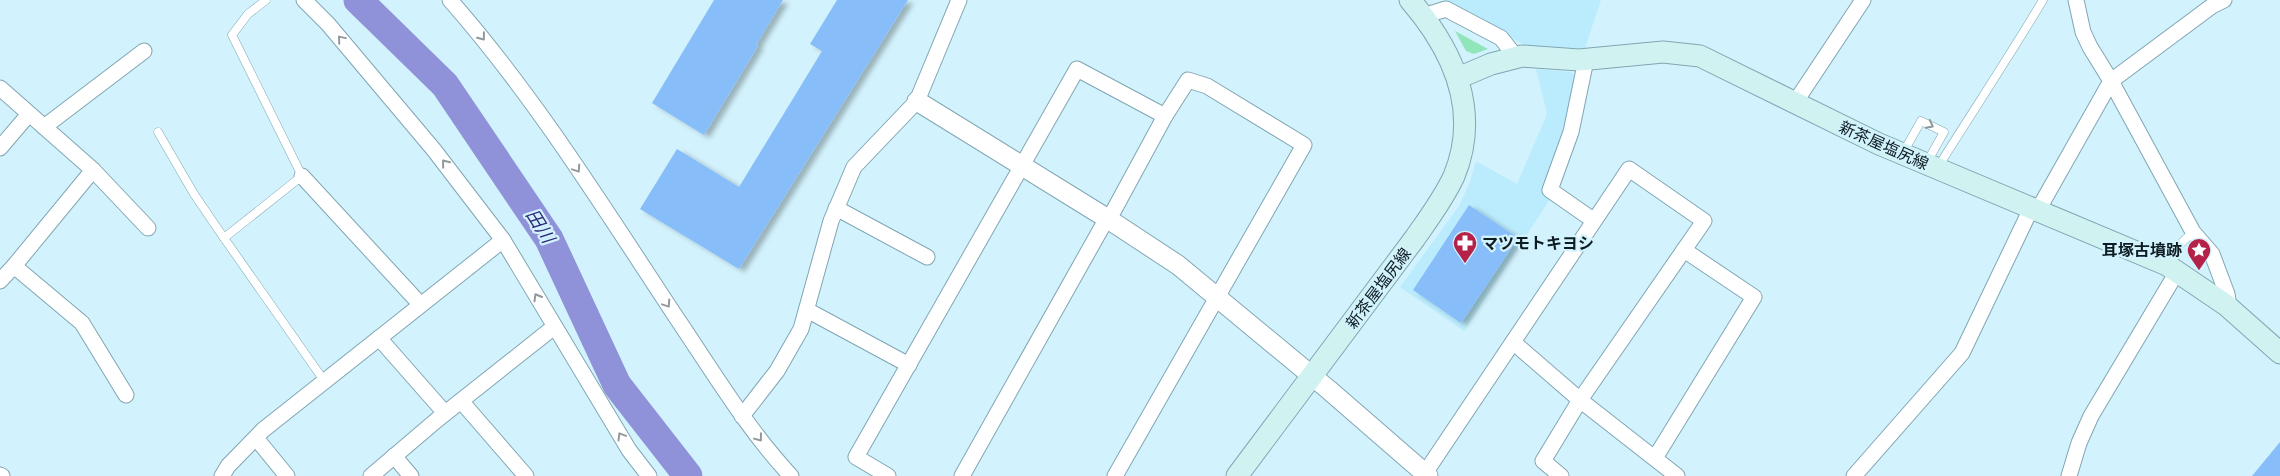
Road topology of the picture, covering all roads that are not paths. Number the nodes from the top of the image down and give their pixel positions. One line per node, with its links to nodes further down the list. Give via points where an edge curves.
1 (266, 0): 27 (lane, via 248,14 232,35)
2 (304, 0): 35 (street, one-way to 2, via 434,150)
3 (450, 0): 56 (street, one-way to 56, via 480,34 554,134)
4 (959, 0): 16 (street)
5 (1863, 0): 17 (street)
6 (2043, 0): 25 (lane, via 1999,74)
7 (2076, 0): 14 (street, via 2083,32)
8 (2224, 0): 14 (street)
9 (1416, 8): 11 (street, via 1446,9 1501,38); 13 (main road, 新茶屋塩尻線, via 1447,53)
10 (144, 51): 20 (street)
11 (1516, 57): 12 (main road, 新茶屋塩尻線); 13 (main road, 新茶屋塩尻線)
12 (1586, 60): 17 (main road, 新茶屋塩尻線, via 1663,52 1700,56); 31 (street, via 1571,132 1550,190)
13 (1458, 78): 50 (main road, 新茶屋塩尻線, via 1464,113 1461,152 1454,176 1416,238)
14 (2111, 82): 29 (street, via 2042,203); 33 (street)
15 (0, 88): 18 (street)
16 (917, 101): 24 (street); 28 (street, via 854,167)
17 (1794, 104): 23 (main road, 新茶屋塩尻線)
18 (29, 114): 20 (street); 22 (street)
19 (1165, 116): 24 (street, via 1077,68); 30 (street); 41 (street, via 1188,80 1207,86 1304,145)
20 (44, 127): 26 (street)
21 (158, 132): 34 (lane)
22 (0, 148)
23 (1902, 154): 25 (main road, 新茶屋塩尻線); 25 (lane, one-way to 25, via 1921,120 1944,132)
24 (1022, 166): 30 (street); 49 (street)
25 (1931, 167): 29 (main road, 新茶屋塩尻線)
26 (92, 170): 32 (street); 38 (street)
27 (302, 176): 34 (lane); 42 (street)
28 (836, 208): 37 (street); 44 (street)
29 (2034, 209): 39 (main road, 新茶屋塩尻線); 74 (street, via 2028,215 1962,352)
30 (1108, 219): 41 (street, via 1178,265); 69 (street)
31 (1593, 220): 36 (street, via 1629,168 1704,221); 47 (street)
32 (148, 228)
33 (2193, 232): 39 (lane, via 2176,246); 43 (street, via 2212,254 2227,294)
34 (224, 238): 51 (lane)
35 (503, 240): 42 (street); 45 (street, one-way to 35)
36 (1684, 250): 54 (street); 59 (street, via 1754,297)
37 (927, 257)
38 (14, 266): 40 (street); 52 (street, via 82,323)
39 (2172, 269): 43 (main road, 新茶屋塩尻線); 75 (street, via 2091,416)
40 (0, 281)
41 (1217, 296): 50 (street); 70 (street)
42 (420, 304): 46 (street)
43 (2226, 305): 48 (main road, 新茶屋塩尻線)
44 (807, 310): 49 (street); 56 (street, via 801,329 777,371)
45 (554, 327): 53 (street); 66 (street, one-way to 45, via 629,450)
46 (380, 338): 51 (street); 55 (street)
47 (1513, 342): 54 (street); 60 (street)
48 (2280, 353)
49 (909, 365): 68 (street, via 856,457)
50 (1312, 375): 60 (street); 71 (main road, 新茶屋塩尻線)
51 (325, 382): 57 (street)
52 (126, 395)
53 (461, 400): 55 (street); 65 (street)
54 (1580, 400): 59 (street); 72 (street, via 1543,461)
55 (445, 413): 58 (street)
56 (742, 416): 67 (street, one-way to 67)
57 (256, 438): 61 (street); 62 (street)
58 (394, 456): 63 (street); 64 (street)
59 (1655, 458): 73 (street)
60 (1425, 475)
61 (222, 476)
62 (287, 476)
63 (371, 476)
64 (411, 476)
65 (526, 476)
66 (649, 476)
67 (791, 476)
68 (888, 476)
69 (962, 476)
70 (1115, 476)
71 (1237, 476)
72 (1561, 476)
73 (1677, 476)
74 (1854, 476)
75 (2069, 476)

